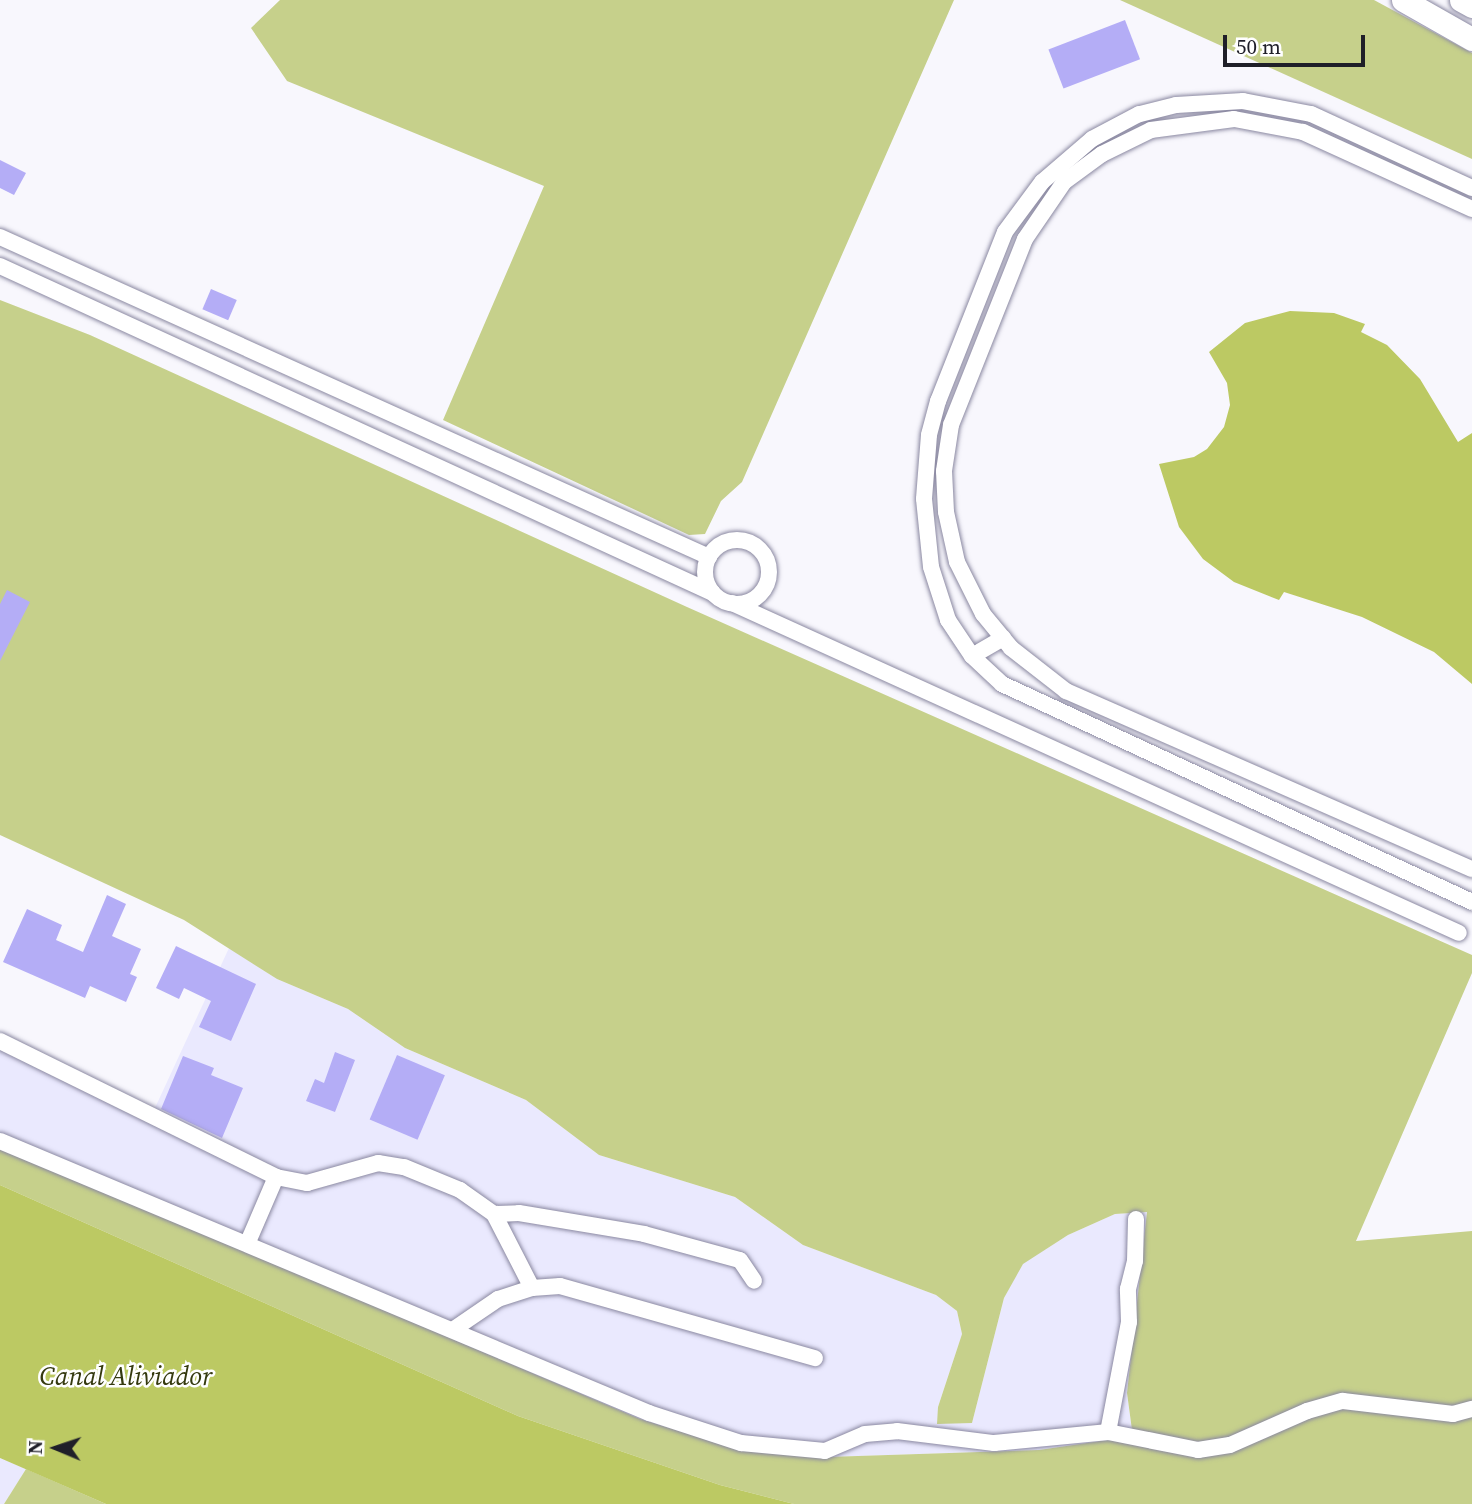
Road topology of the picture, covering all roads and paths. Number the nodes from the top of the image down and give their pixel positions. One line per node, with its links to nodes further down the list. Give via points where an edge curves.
1 (1403, 0): 4 (main road)
2 (1461, 0): 3 (main road)
3 (1472, 6)
4 (1472, 39)
5 (1472, 188): 13 (street, via 1311,114 1243,101 1176,105 1139,114 1092,139 1042,182 1005,232 938,401 929,435 923,499)
6 (1472, 209): 12 (street, via 1303,132 1254,122 1206,121 1151,130 1102,154 1064,182 1025,239 951,425 944,471 946,512 957,562)
7 (0, 237): 9 (street)
8 (0, 266): 10 (street)
9 (237, 344): 10 (street); 11 (street)
10 (225, 369): 14 (street)
11 (709, 557): 14 (street, via 705,573); 15 (street, via 718,546 737,540 764,553 769,573 761,593 753,600)
12 (967, 581): 13 (street); 16 (street, via 983,614)
13 (938, 590): 17 (street, via 948,620)
14 (713, 593): 15 (street)
15 (732, 603): 20 (street)
16 (1003, 638): 17 (street); 18 (street, via 1066,691)
17 (972, 656): 19 (street, via 1002,684 1044,705)
18 (1472, 869)
19 (1472, 902)
20 (1459, 933)
21 (0, 1041): 23 (street)
22 (0, 1141): 26 (street)
23 (276, 1177): 24 (street, via 307,1183 378,1163 404,1167 460,1190); 26 (street)
24 (494, 1214): 27 (street, via 519,1213 644,1234 740,1260); 28 (street)
25 (1136, 1219): 32 (street, via 1129,1322)
26 (248, 1242): 29 (street)
27 (754, 1281)
28 (532, 1288): 29 (street, via 498,1299); 30 (street, via 561,1286)
29 (454, 1329): 32 (street, via 649,1413 740,1443 825,1451 865,1434 897,1431 994,1443)
30 (815, 1358)
31 (1472, 1409): 32 (street, via 1453,1414 1343,1401 1307,1411 1230,1445 1198,1450)
32 (1108, 1432)

